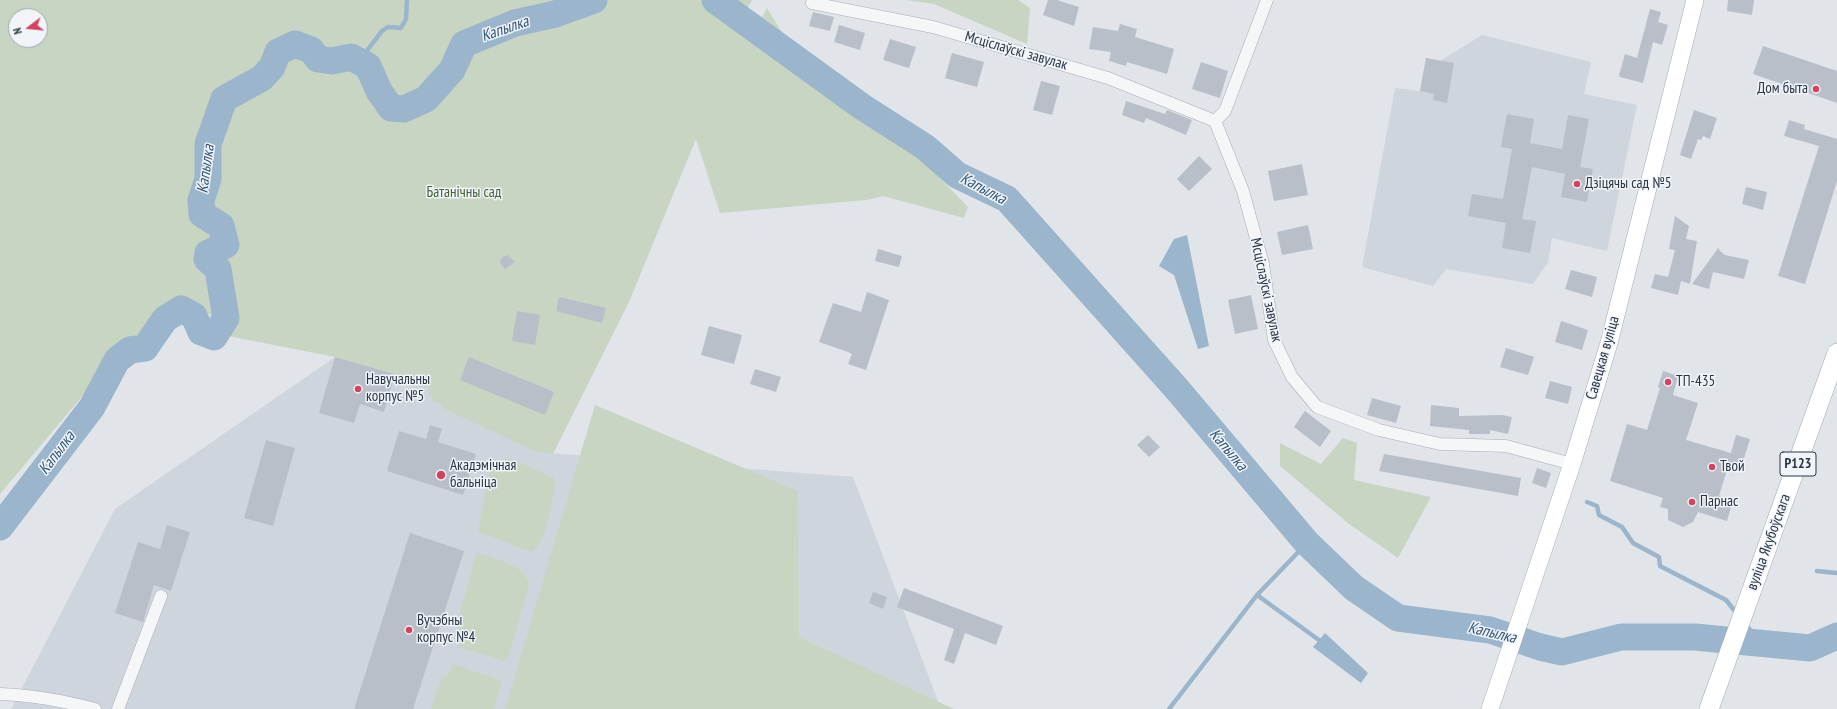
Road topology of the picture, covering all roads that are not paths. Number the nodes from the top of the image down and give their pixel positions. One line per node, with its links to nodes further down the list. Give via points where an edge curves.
1 (1267, 0): 4 (street, via 1225,111)
2 (1695, 0): 6 (main road, Савецкая вуліца, via 1609,343)
3 (812, 2): 4 (street, Мсціслаўскі завулак, via 933,27 1108,78)
4 (1215, 121): 6 (street, Мсціслаўскі завулак, via 1243,192 1263,264 1274,340 1292,377 1317,407 1379,430 1440,444 1506,446)
5 (1837, 353): 12 (main road, вуліца Якубоўскага / Р123)
6 (1572, 464): 11 (main road, Савецкая вуліца)
7 (161, 596): 10 (street)
8 (0, 694): 9 (street, via 51,699)
9 (95, 709)
10 (118, 709)
11 (1490, 709)
12 (1709, 709)

